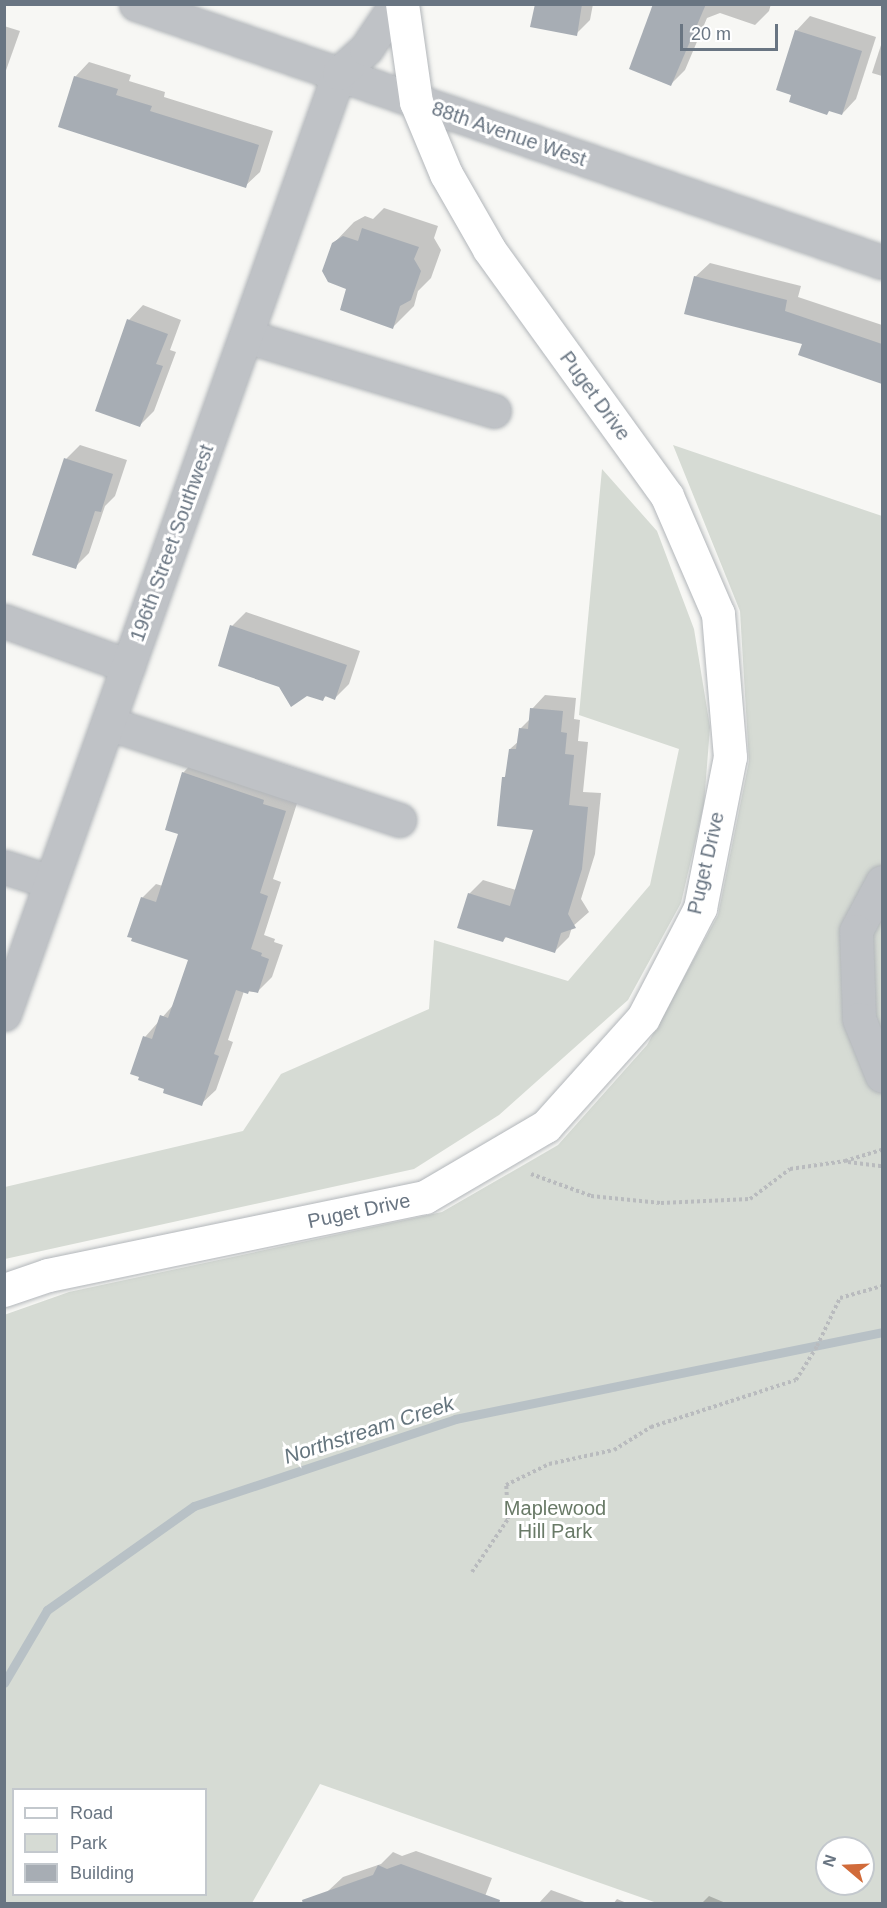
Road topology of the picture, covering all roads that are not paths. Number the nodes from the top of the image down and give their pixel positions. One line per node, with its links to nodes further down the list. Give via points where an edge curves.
1 (136, 4): 4 (street, 88th Avenue West)
2 (396, 4): 4 (street, via 366,49)
3 (402, 4): 5 (main road)
4 (339, 73): 5 (street, 88th Avenue West); 7 (street, 196th Street Southwest)
5 (416, 102): 6 (street, 88th Avenue West); 18 (main road, Puget Drive, via 446,174 489,249 667,496 718,614 730,757 700,908 643,1018 546,1126 424,1197 48,1275)
6 (882, 262)
7 (246, 336): 8 (street); 10 (street, 196th Street Southwest)
8 (494, 411)
9 (4, 621): 10 (street)
10 (128, 666): 11 (street, 196th Street Southwest)
11 (108, 723): 12 (street); 14 (street, 196th Street Southwest)
12 (399, 820)
13 (4, 867): 14 (street)
14 (51, 882): 16 (street, 196th Street Southwest)
15 (882, 882): 17 (street, via 856,931 859,1019)
16 (4, 1014)
17 (882, 1076)
18 (4, 1290)

